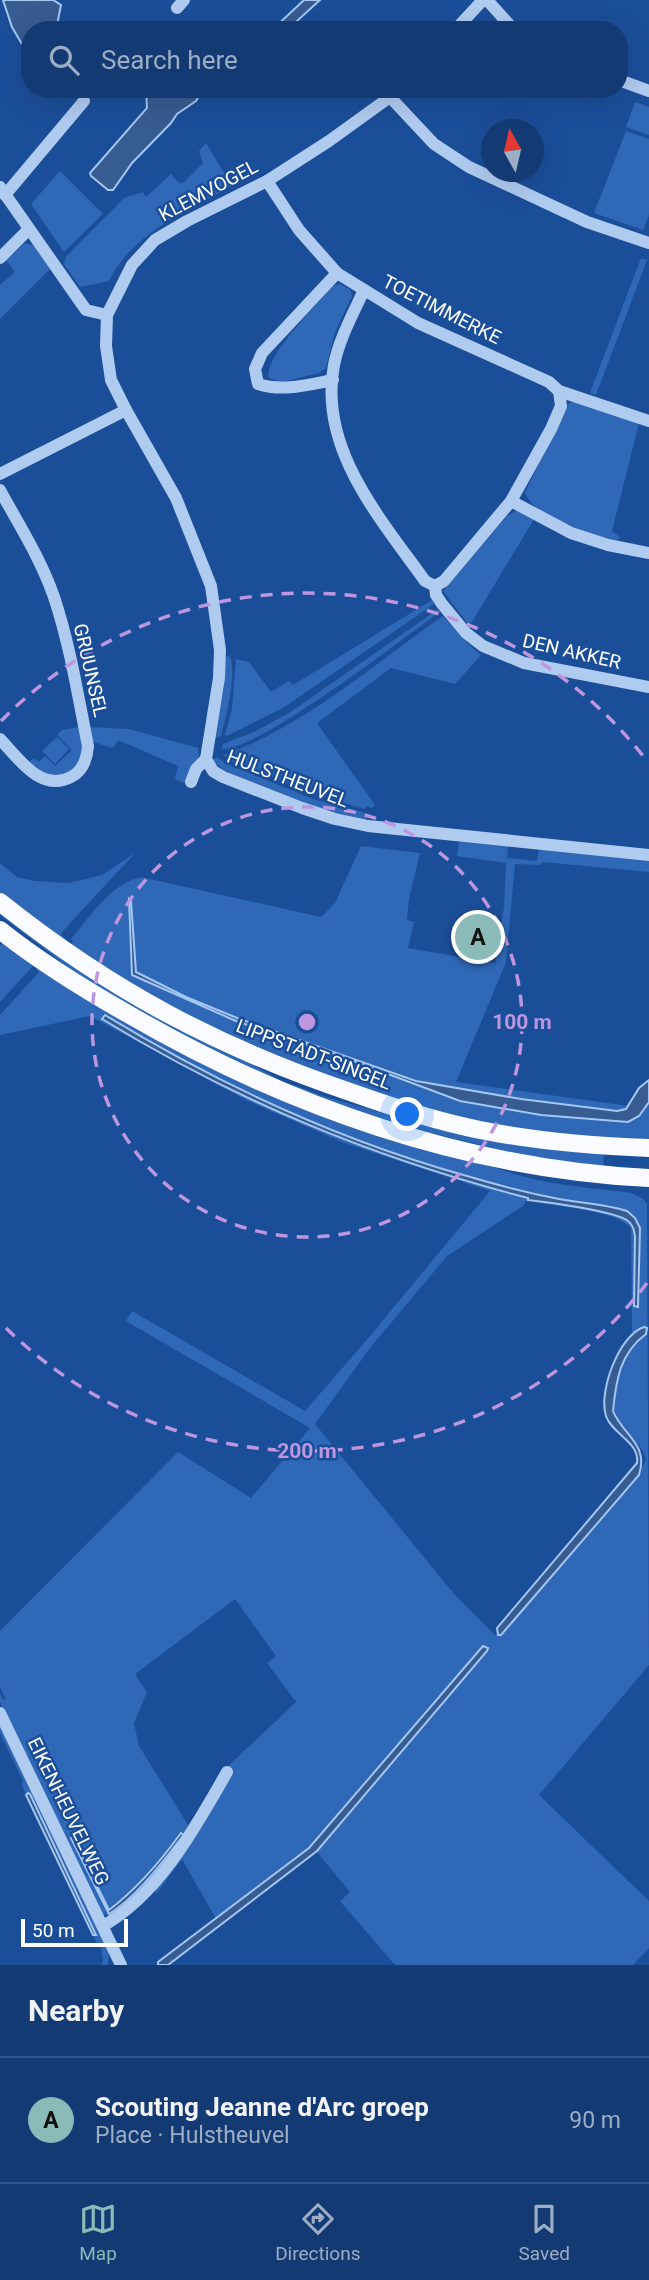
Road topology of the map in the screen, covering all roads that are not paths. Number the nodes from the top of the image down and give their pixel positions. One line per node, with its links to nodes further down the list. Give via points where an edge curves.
1 (485, 0): 2 (street); 3 (street)
2 (464, 21)
3 (505, 21)
4 (628, 83): 5 (street)
5 (649, 91)
6 (387, 98): 9 (street, KLEMVOGEL)
7 (398, 98): 12 (street, via 434,144 469,167 587,222)
8 (84, 101): 10 (street)
9 (267, 181): 14 (street, TOETIMMERKE, via 299,230); 16 (street, KLEMVOGEL, via 155,240 132,265)
10 (3, 191): 11 (street)
11 (29, 229): 13 (street); 16 (street, via 86,310)
12 (649, 243)
13 (0, 258)
14 (337, 273): 15 (street, TOETIMMERKE); 17 (street, via 262,353 255,369 258,384 269,388)
15 (364, 290): 17 (street, DEN AKKER, via 339,344); 18 (street, TOETIMMERKE, via 418,323 549,382)
16 (107, 315): 19 (street, KLEMVOGEL, via 108,367)
17 (332, 380): 25 (street, DEN AKKER, via 337,438 347,463 425,581)
18 (559, 391): 20 (street); 23 (street, via 561,406 551,429)
19 (126, 410): 21 (street); 28 (street, HULSTHEUVEL, via 177,498 211,586 220,650)
20 (649, 421)
21 (0, 474)
22 (0, 490): 27 (street, GRUUNSEL, via 41,563 54,597 88,757 75,775 54,782 33,774)
23 (511, 501): 24 (street, via 571,533); 25 (street)
24 (649, 553)
25 (435, 586): 26 (street, DEN AKKER, via 442,604 483,646 524,663)
26 (649, 687)
27 (0, 739)
28 (206, 759): 29 (street); 30 (street, HULSTHEUVEL, via 223,777 357,824)
29 (191, 782)
30 (649, 855)
31 (0, 902): 33 (main road, LIPPSTADT-SINGEL, via 132,995 237,1049 316,1081 410,1113 481,1130)
32 (0, 930): 34 (main road, via 85,989 161,1033 328,1110 393,1132 538,1166)
33 (649, 1148)
34 (649, 1178)
35 (0, 1713): 37 (street, EIKENHEUVELWEG)
36 (227, 1772): 37 (street, via 154,1883)
37 (103, 1926): 38 (street, EIKENHEUVELWEG)
38 (121, 1965)

